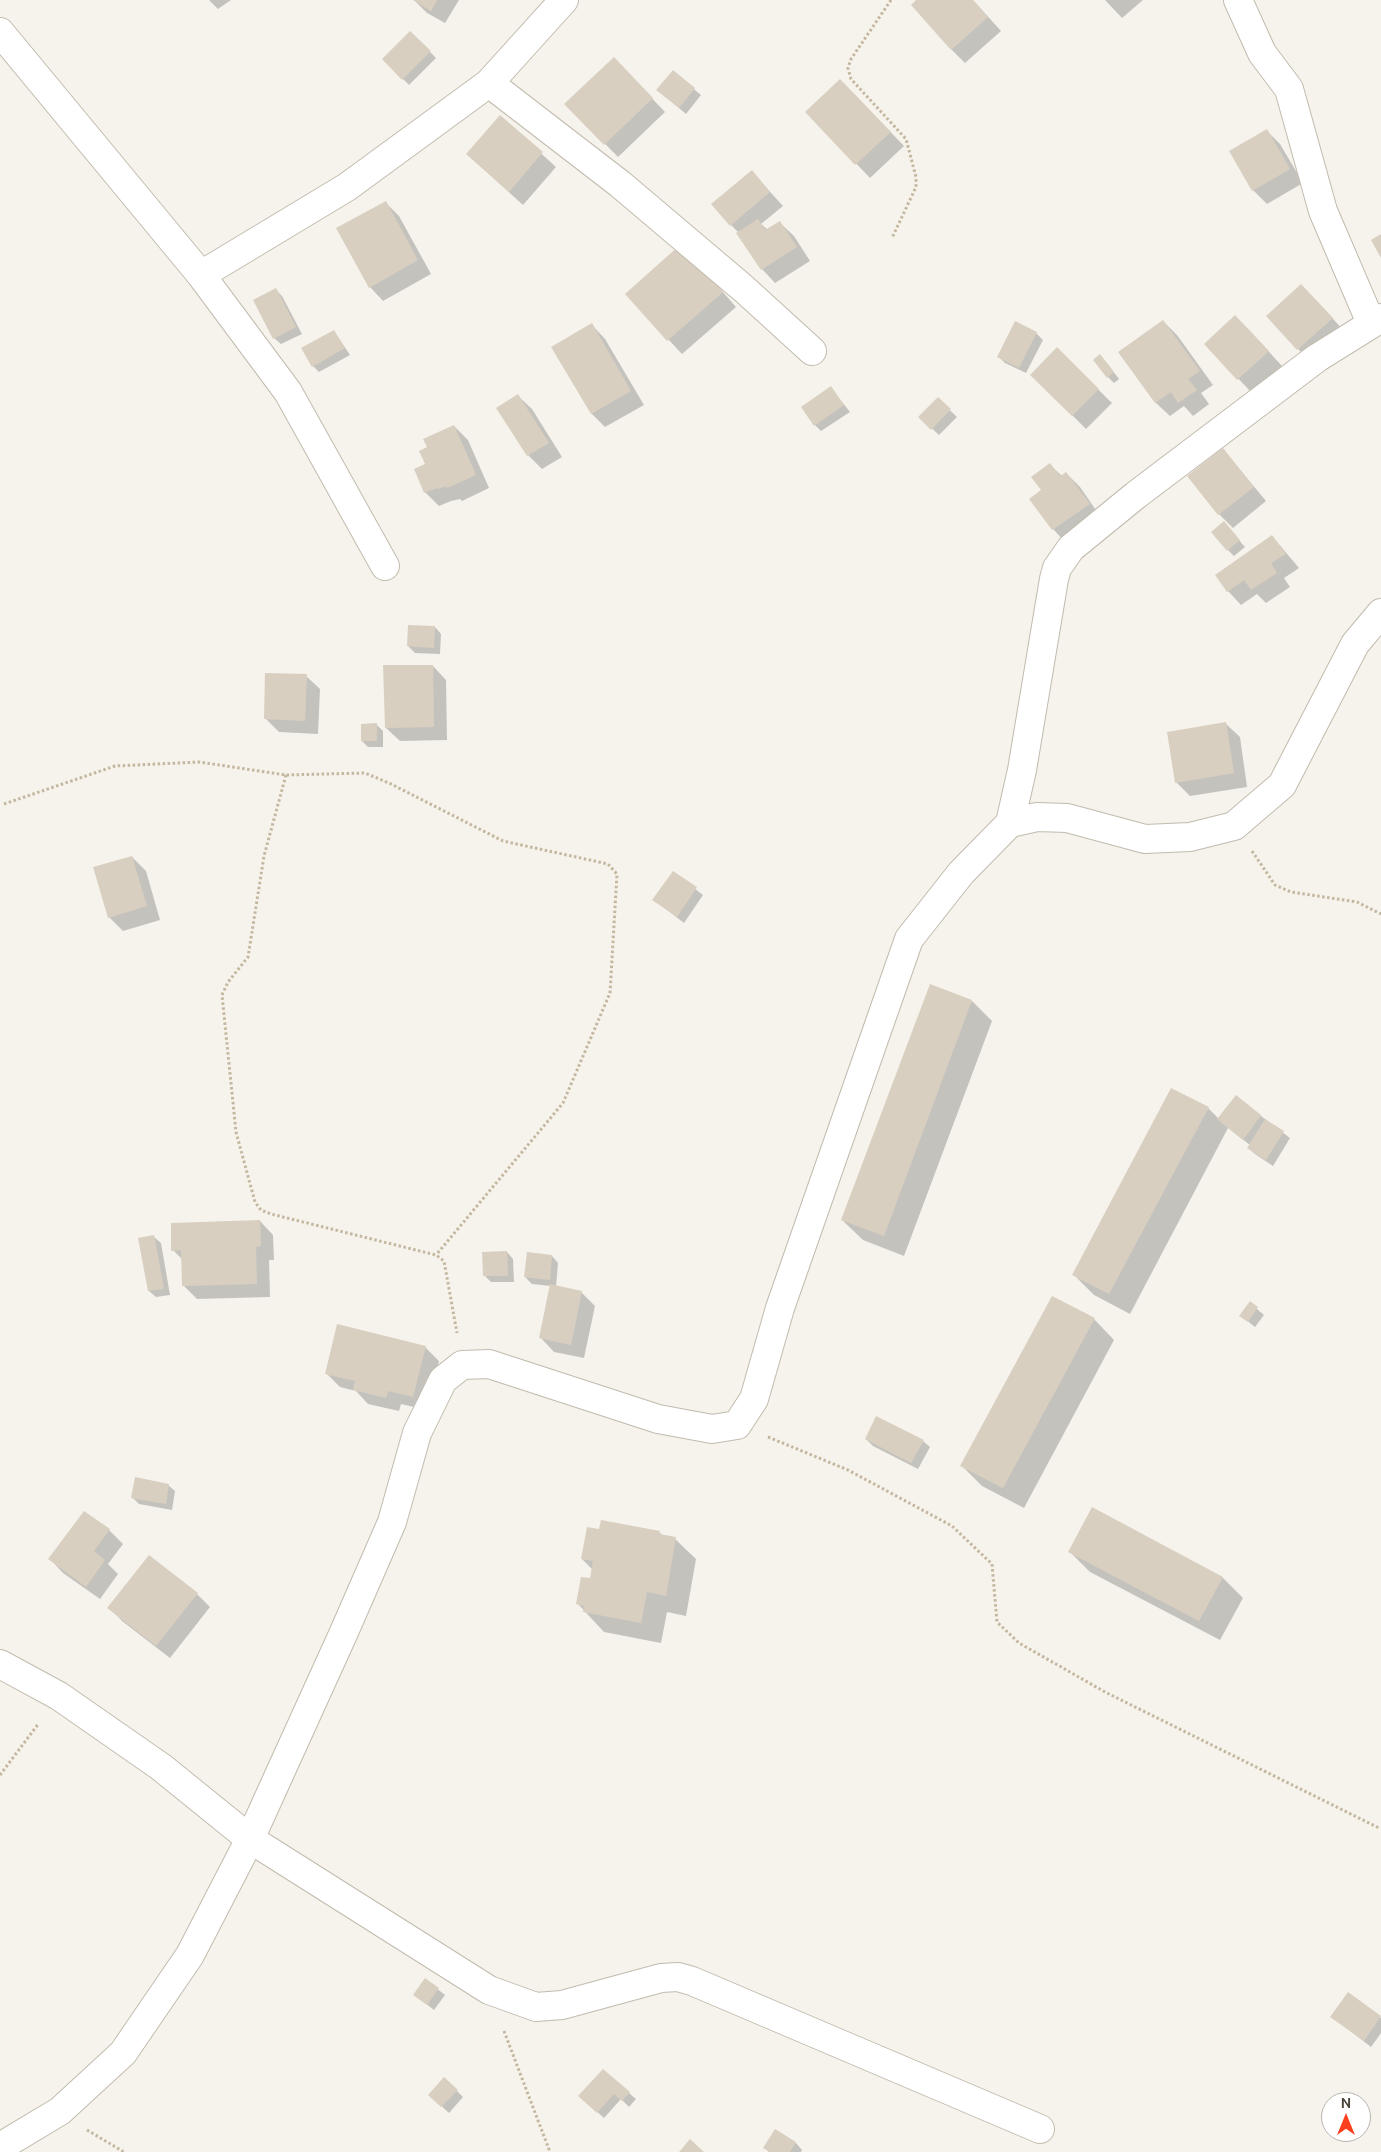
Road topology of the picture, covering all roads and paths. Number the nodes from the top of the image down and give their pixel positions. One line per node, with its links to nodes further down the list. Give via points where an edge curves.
1 (564, 0): 5 (street)
2 (891, 0): 6 (path, via 848,68 851,78 906,139 916,177 916,187)
3 (1238, 0): 8 (street, via 1262,53 1289,89 1323,211)
4 (0, 32): 7 (street)
5 (489, 83): 7 (street, via 347,187); 9 (street, via 620,184)
6 (892, 238)
7 (201, 275): 10 (street, via 288,392)
8 (1376, 320): 14 (street, via 1317,358 1136,494 1071,548 1054,579)
9 (812, 351)
10 (385, 566)
11 (1381, 613): 15 (street, via 1355,644 1282,785)
12 (286, 775): 13 (path, via 199,762 115,766); 17 (path, via 264,856 248,957 222,995 236,1132 255,1202 261,1210 271,1214); 17 (path, via 365,773 503,841 608,864 617,874 610,994 563,1103)
13 (4, 804)
14 (1010, 824): 15 (street, via 1037,817 1067,818 1145,839 1190,837); 19 (street, via 960,873 909,939 780,1308 754,1399)
15 (1234, 826): 16 (path, via 1275,885 1290,892 1356,902)
16 (1381, 914)
17 (436, 1255): 18 (path, via 444,1261)
18 (462, 1365): 19 (street, via 489,1364 658,1419 712,1429); 24 (street, via 443,1380 417,1433 392,1522)
19 (737, 1425): 23 (path, via 848,1470 952,1526 992,1564 997,1622 1019,1643 1105,1692)
20 (0, 1664): 21 (street)
21 (59, 1696): 22 (path); 24 (street, via 161,1767)
22 (0, 1775)
23 (1379, 1828)
24 (250, 1839): 25 (street); 26 (street, via 190,1955 124,2053)
25 (489, 1990): 27 (street, via 536,2007 562,2005 662,1978 678,1977); 30 (path)
26 (60, 2111): 28 (street); 29 (path)
27 (1040, 2129)
28 (0, 2147)
29 (124, 2152)
30 (550, 2152)

